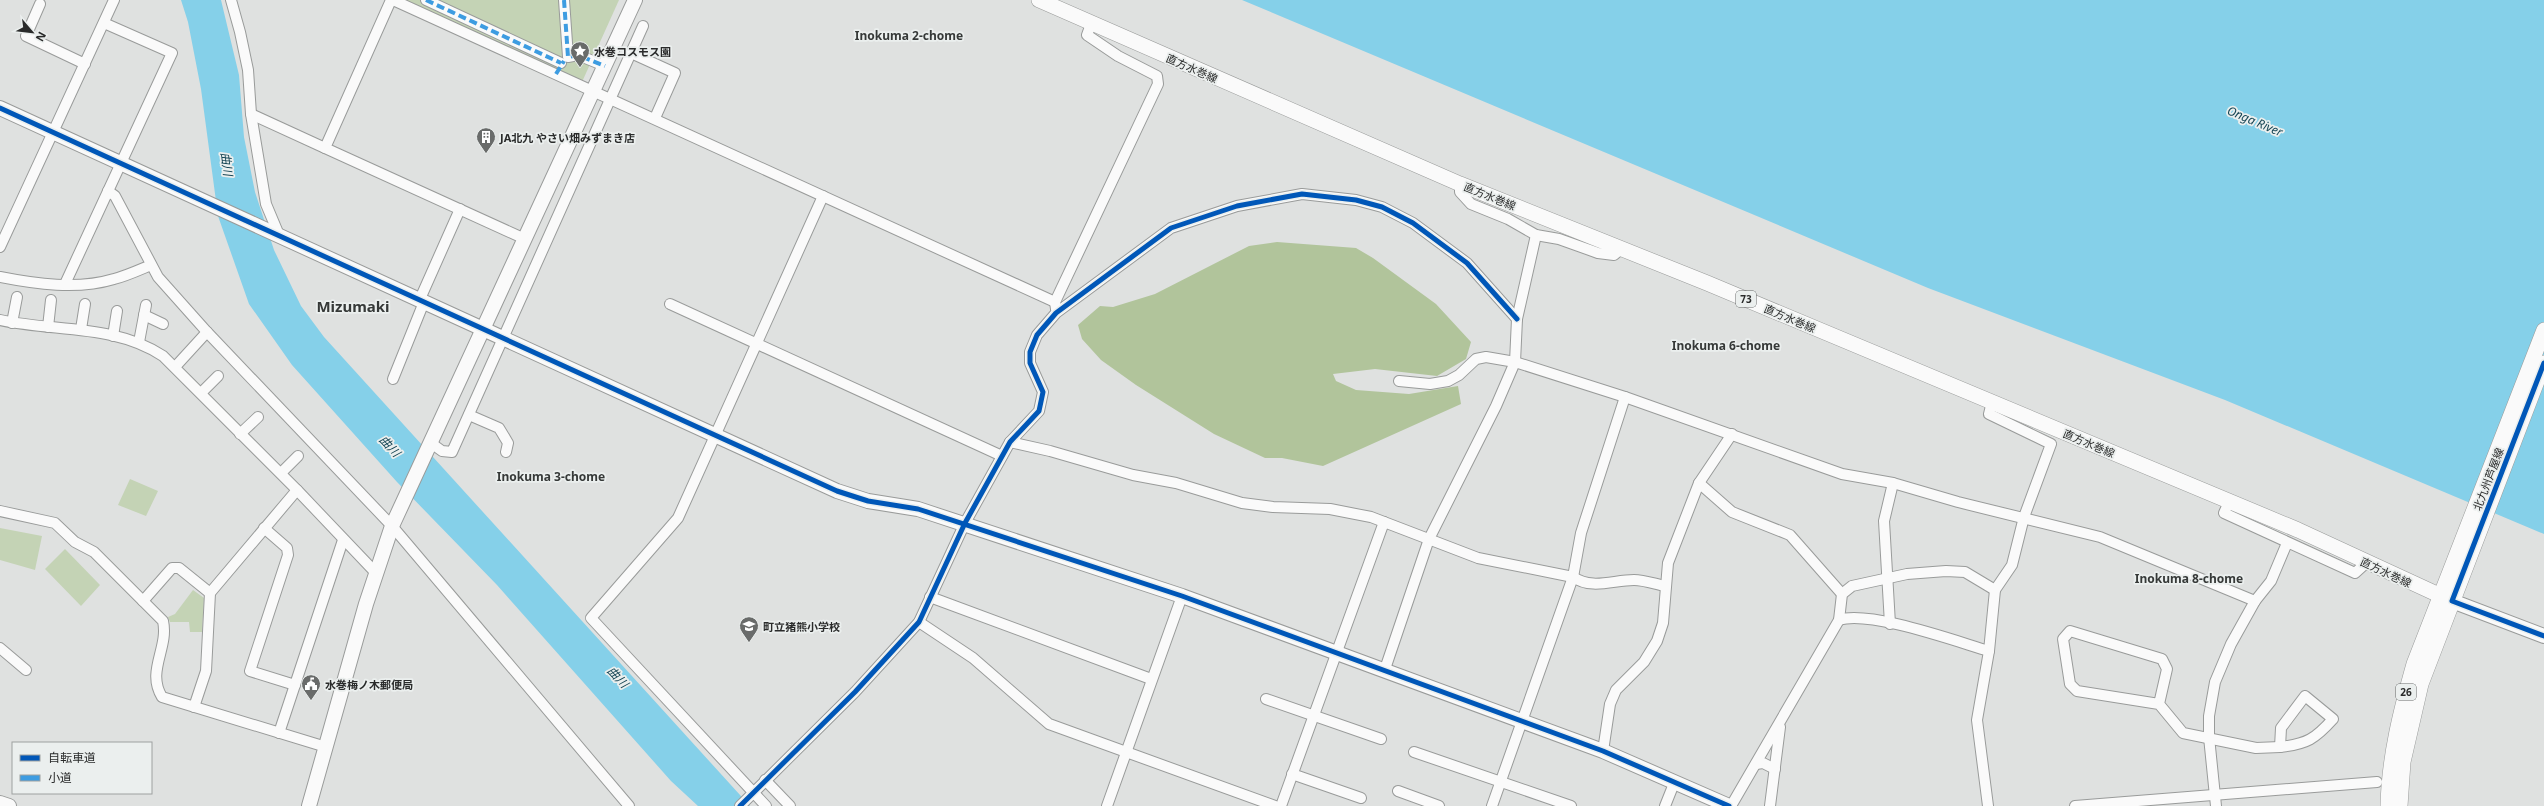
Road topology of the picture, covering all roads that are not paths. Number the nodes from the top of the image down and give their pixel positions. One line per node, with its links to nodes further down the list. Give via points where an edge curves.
1 (114, 0): 9 (street)
2 (231, 0): 20 (street, via 248,70)
3 (392, 0): 16 (street); 23 (street)
4 (426, 0): 13 (street)
5 (564, 0): 13 (street)
6 (635, 0): 15 (street)
7 (1039, 0): 10 (main road, 直方水巻線 / 73)
8 (40, 4): 14 (street, via 26,36)
9 (104, 23): 14 (street); 24 (street, via 172,53)
10 (1091, 24): 25 (main road, 直方水巻線 / 73); 42 (street, via 1087,35 1118,56 1157,76 1158,84)
11 (643, 26): 12 (street)
12 (631, 53): 18 (street); 21 (street, via 675,73)
13 (565, 60): 15 (street, via 578,55); 16 (street)
14 (85, 64): 22 (street)
15 (605, 66): 17 (street)
16 (556, 74): 17 (street)
17 (594, 90): 18 (street); 31 (street)
18 (611, 98): 21 (street); 54 (street)
19 (0, 108): 22 (street)
20 (252, 114): 23 (street); 29 (street, via 266,204)
21 (654, 118): 27 (street)
22 (54, 132): 24 (street); 32 (street)
23 (325, 148): 28 (street)
24 (121, 163): 26 (street); 29 (street)
25 (1460, 184): 30 (street, via 1460,192 1470,204 1508,219); 33 (main road, 直方水巻線 / 73)
26 (108, 191): 34 (street, via 115,196); 36 (street)
27 (823, 196): 42 (street); 56 (street)
28 (460, 209): 31 (street); 39 (street)
29 (275, 234): 39 (street)
30 (1536, 235): 33 (street, via 1559,239 1598,253 1614,255); 44 (street)
31 (525, 239): 49 (street)
32 (0, 247)
33 (1621, 249): 65 (main road, 直方水巻線 / 73)
34 (151, 265): 36 (street, via 113,280); 52 (street, via 158,277)
35 (0, 277): 36 (street, via 25,282)
36 (65, 284)
37 (16, 297): 46 (street)
38 (51, 300): 48 (street)
39 (422, 301): 49 (street); 61 (street)
40 (85, 304): 50 (street)
41 (670, 304): 56 (street)
42 (1056, 308): 44 (street, via 1170,228 1237,206 1302,194 1356,200 1382,207 1413,223 1467,263); 71 (street, via 1037,335 1030,352 1030,363 1043,392 1039,410)
43 (117, 311): 53 (street)
44 (1518, 319): 57 (street)
45 (0, 320): 46 (street)
46 (12, 323): 48 (street)
47 (162, 324): 55 (street, via 145,310)
48 (48, 327): 50 (street)
49 (483, 328): 54 (street); 72 (street)
50 (81, 329): 53 (street)
51 (2544, 330): 94 (main road, 北九州芦屋線 / 26)
52 (207, 332): 59 (street); 85 (street)
53 (113, 336): 55 (street)
54 (504, 337): 66 (street); 69 (street)
55 (139, 342): 59 (street, via 163,356)
56 (756, 342): 69 (street); 75 (street)
57 (1515, 362): 62 (street, via 1486,357 1476,359 1459,375 1448,381 1430,384); 64 (street); 87 (street, via 1496,406)
58 (2544, 363): 94 (main road, 北九州芦屋線 / 26)
59 (175, 367): 63 (street)
60 (218, 376): 63 (street)
61 (393, 379)
62 (1399, 381)
63 (201, 394): 68 (street)
64 (1625, 397): 70 (street); 92 (street, via 1581,533)
65 (1992, 402): 80 (main road, 直方水巻線 / 73); 82 (street, via 1989,414 2051,444)
66 (469, 415): 72 (street, via 452,452 442,451); 73 (street, via 499,428 508,443)
67 (258, 417): 68 (street)
68 (240, 434): 76 (street)
69 (715, 434): 84 (street, via 837,491 868,501 918,509); 137 (street, via 678,518 591,618)
70 (1732, 434): 77 (street); 78 (street, via 1842,474)
71 (1010, 442): 75 (street); 83 (street, via 1133,475 1176,483 1242,503 1273,508 1330,509)
72 (430, 445): 85 (street)
73 (506, 452)
74 (298, 456): 76 (street)
75 (1002, 456): 84 (street)
76 (281, 473): 79 (street)
77 (1699, 483): 95 (street, via 1668,564); 98 (street, via 1732,512 1790,535)
78 (1893, 483): 82 (street, via 1958,502); 93 (street, via 1884,521)
79 (297, 490): 86 (street); 88 (street)
80 (2229, 502): 89 (street, via 2224,513); 90 (main road, 直方水巻線 / 73, via 2298,530)
81 (0, 511): 102 (street, via 55,523 75,542 94,552)
82 (2024, 517): 96 (street, via 2012,565); 103 (street, via 2100,537)
83 (1384, 522): 87 (street); 110 (street)
84 (965, 523): 99 (street); 100 (street)
85 (392, 526): 91 (street); 143 (street)
86 (264, 528): 97 (street); 114 (street, via 287,548 288,555 250,671)
87 (1429, 539): 92 (street, via 1478,558); 112 (street)
88 (343, 540): 91 (street); 114 (street)
89 (2287, 543): 90 (street, via 2355,573); 103 (street, via 2271,581)
90 (2366, 563): 101 (main road, 直方水巻線 / 73)
91 (375, 572): 124 (street)
92 (1574, 577): 95 (street, via 1582,583 1610,584 1634,580); 119 (street)
93 (1886, 579): 96 (street, via 1906,574 1965,572); 98 (street, via 1852,586); 106 (street)
94 (2451, 585): 101 (main road, 北九州芦屋線 / 26)
95 (1665, 586): 126 (street, via 1663,623 1657,641 1639,667 1616,690 1610,704)
96 (1995, 590): 109 (street)
97 (210, 593): 102 (street, via 179,568 172,568); 117 (street, via 206,671)
98 (1842, 594): 104 (street)
99 (1182, 596): 110 (street); 113 (street)
100 (930, 597): 105 (street); 113 (street)
101 (2446, 599): 107 (street); 159 (main road, 北九州芦屋線 / 26, via 2414,664 2391,760); 160 (main road, 北九州芦屋線 / 26, via 2413,713 2404,762)
102 (143, 601): 117 (street, via 163,622 166,633 155,676 157,689 162,697)
103 (2255, 601): 122 (street, via 2231,644 2215,682 2209,716)
104 (1839, 620): 106 (street, via 1849,616); 120 (street)
105 (918, 622): 128 (street, via 973,658 1049,724); 132 (street, via 855,692)
106 (1890, 624): 109 (street)
107 (2544, 636)
108 (0, 648): 111 (street)
109 (1989, 651): 156 (street, via 1977,720)
110 (1337, 653): 112 (street); 118 (street)
111 (26, 670)
112 (1385, 670): 119 (street)
113 (1151, 679): 128 (street)
114 (295, 685): 121 (street)
115 (1266, 699): 118 (street)
116 (2159, 704): 116 (street, via 2076,691 2070,684 2063,639 2070,631 2162,659 2167,669); 122 (street, via 2183,733)
117 (194, 707): 121 (street)
118 (1314, 716): 123 (street); 131 (street)
119 (1522, 720): 126 (street); 134 (street)
120 (1780, 723): 129 (street); 130 (street)
121 (279, 733): 124 (street)
122 (2209, 737): 125 (street, via 2256,748); 138 (street)
123 (1381, 739)
124 (326, 747): 142 (street)
125 (2280, 747): 125 (street, via 2301,745 2319,736 2333,719 2305,696 2281,728)
126 (1603, 751): 133 (street)
127 (1414, 752): 134 (street)
128 (1126, 753): 147 (street); 148 (street)
129 (1756, 764): 130 (street, via 1763,763); 154 (street)
130 (1775, 769): 155 (street)
131 (1292, 774): 139 (street); 149 (street)
132 (766, 780): 137 (street); 146 (street)
133 (1675, 781): 153 (street); 154 (street)
134 (1500, 782): 151 (street); 152 (street)
135 (2377, 782): 138 (street)
136 (1398, 791): 150 (street)
137 (754, 793): 144 (street); 145 (street)
138 (2214, 795): 157 (street); 158 (street)
139 (1361, 798)
140 (0, 803): 141 (street)
141 (9, 806)
142 (309, 806)
143 (629, 806)
144 (740, 806)
145 (766, 806)
146 (790, 806)
147 (1107, 806)
148 (1275, 806)
149 (1281, 806)
150 (1439, 806)
151 (1492, 806)
152 (1571, 806)
153 (1665, 806)
154 (1730, 806)
155 (1770, 806)
156 (1988, 806)
157 (2075, 806)
158 (2216, 806)
159 (2388, 806)
160 (2400, 806)

